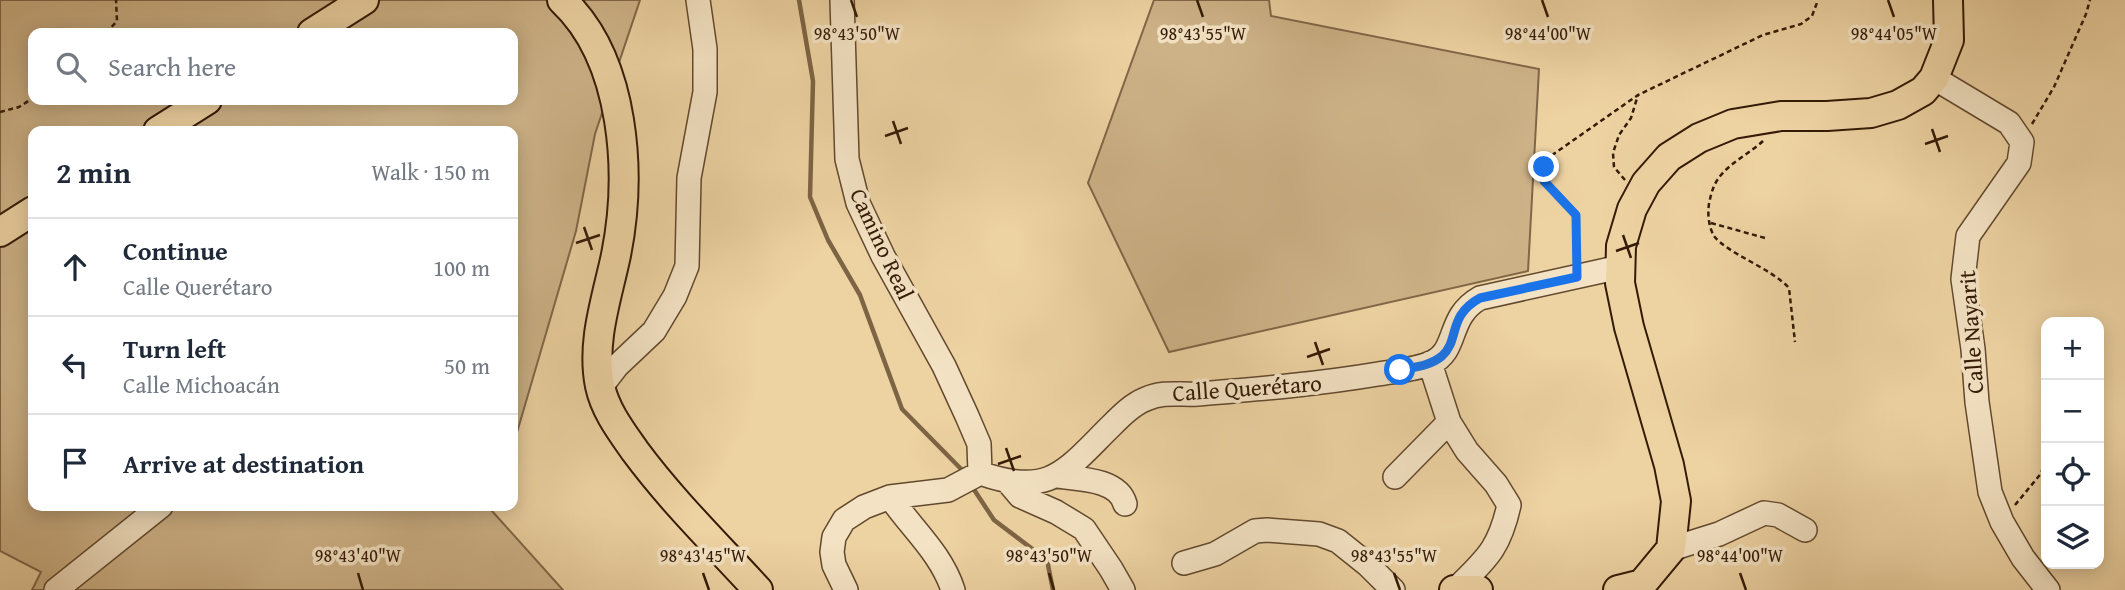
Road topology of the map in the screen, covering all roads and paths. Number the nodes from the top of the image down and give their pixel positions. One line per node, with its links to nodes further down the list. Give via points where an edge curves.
1 (116, 0): 9 (path, via 117,21)
2 (364, 0): 10 (main road)
3 (562, 0): 28 (main road, via 592,39 608,74 624,157 625,191 596,359)
4 (698, 0): 28 (street, via 705,92 689,178 687,266 654,331)
5 (842, 0): 31 (street, Camino Real, via 847,159 858,203 967,416 979,444)
6 (1818, 0): 12 (path, via 1812,16 1801,24 1763,35)
7 (1948, 0): 11 (main road, via 1949,40)
8 (2090, 0): 18 (path, via 2054,87)
9 (111, 28)
10 (320, 28)
11 (1934, 78): 16 (main road, via 1923,91 1898,105 1871,113); 18 (street, via 2009,123)
12 (1638, 95): 19 (path, via 1613,153 1614,167); 25 (path, via 1561,147 1544,167 1544,181 1576,215)
13 (28, 101): 15 (path)
14 (199, 105): 17 (main road)
15 (0, 112)
16 (1781, 116): 19 (main road, via 1734,124 1699,138 1669,157); 21 (path, via 1769,136 1734,162 1712,189)
17 (166, 126)
18 (2022, 142): 38 (street, Calle Nayarit, via 2019,163 1968,236 1963,279 1990,492)
19 (1639, 195): 24 (main road, via 1621,246)
20 (28, 214): 22 (main road)
21 (1710, 223): 23 (path); 26 (path, via 1714,235 1789,289)
22 (0, 232)
23 (1765, 238)
24 (1620, 267): 25 (street); 40 (main road, via 1629,327 1676,501)
25 (1577, 277): 27 (street, via 1468,304 1444,354)
26 (1796, 342)
27 (1430, 363): 29 (street); 32 (street, Calle Querétaro, via 1339,381 1166,393 1144,399)
28 (600, 388): 44 (main road, via 612,418 661,486)
29 (1449, 422): 33 (street); 49 (street, via 1509,505 1503,532 1489,555)
30 (2041, 472): 38 (path)
31 (980, 473): 34 (street, Calle Querétaro); 35 (street, via 948,490)
32 (1056, 476): 34 (street, Calle Querétaro); 36 (street, via 1093,479 1116,492)
33 (1395, 477)
34 (1009, 483): 47 (street, via 1020,496 1084,529)
35 (890, 497): 45 (street, via 864,506 844,520 834,537 834,565); 46 (street, via 934,551)
36 (1125, 504)
37 (155, 511): 43 (street)
38 (2002, 522): 51 (street, Calle Nayarit)
39 (1805, 530): 40 (street, via 1778,514 1764,513)
40 (1671, 549): 42 (main road)
41 (1184, 563): 48 (street, via 1215,554 1255,531 1319,534 1338,541)
42 (1633, 588)
43 (55, 590)
44 (758, 590)
45 (846, 590)
46 (953, 590)
47 (1123, 590)
48 (1392, 590)
49 (1455, 590): 50 (main road)
50 (1478, 590)
51 (2048, 590)

